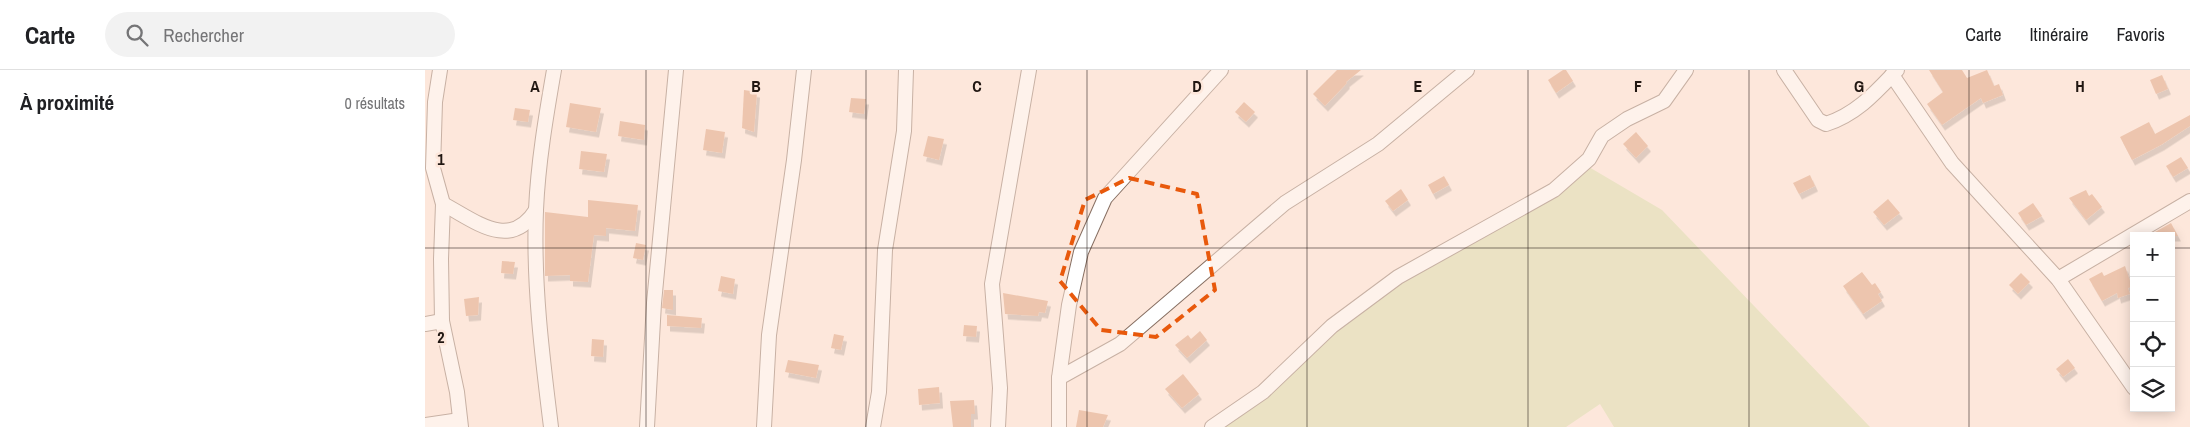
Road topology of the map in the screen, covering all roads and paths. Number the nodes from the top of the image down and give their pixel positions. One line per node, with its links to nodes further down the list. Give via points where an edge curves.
1 (440, 70): 13 (street, via 435,102 433,168)
2 (554, 70): 14 (street, via 543,134)
3 (676, 70): 23 (street, via 654,303)
4 (804, 70): 24 (street, via 769,335)
5 (906, 70): 25 (street, via 904,131 885,250 879,392)
6 (1029, 70): 26 (street, via 992,284 1000,388)
7 (1221, 70): 18 (street, via 1105,198 1081,252 1069,305)
8 (1467, 70): 18 (street, via 1378,144 1285,203 1120,344)
9 (1686, 70): 28 (street, via 1664,101 1627,119 1602,136 1589,159 1554,190 1398,277 1332,326 1263,392)
10 (1784, 70): 11 (street, via 1818,120 1826,124 1858,108)
11 (1895, 73): 15 (street, via 1952,163)
12 (2190, 201): 15 (street)
13 (443, 204): 14 (street, via 484,228 499,232 529,221); 16 (street)
14 (536, 210): 22 (street, via 536,283)
15 (2058, 279): 19 (street)
16 (442, 321): 17 (street); 20 (street)
17 (425, 324)
18 (1059, 378): 27 (street)
19 (2130, 382)
20 (460, 423): 21 (street)
21 (425, 425)
22 (551, 427)
23 (647, 427)
24 (764, 427)
25 (873, 427)
26 (998, 427)
27 (1059, 427)
28 (1212, 427)

